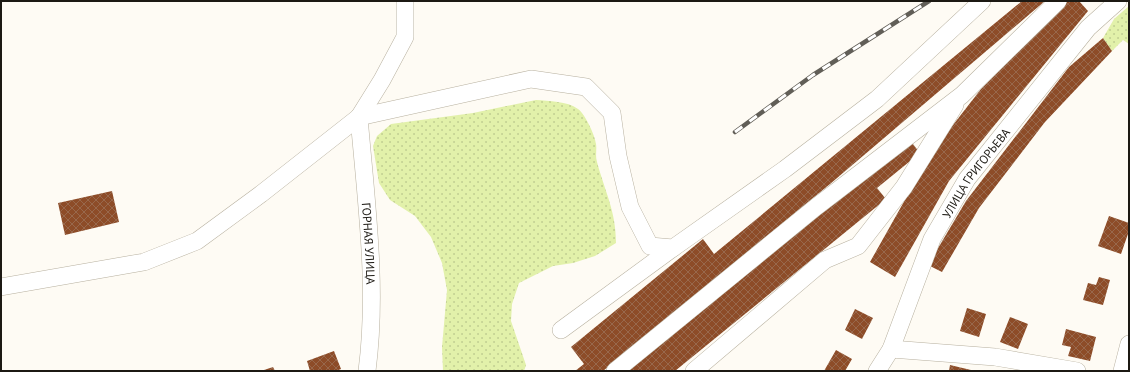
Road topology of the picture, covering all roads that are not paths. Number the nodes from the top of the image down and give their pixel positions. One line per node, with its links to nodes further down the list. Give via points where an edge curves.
1 (405, 1): 6 (street, via 405,38)
2 (982, 1): 7 (street, via 878,99 786,169)
3 (1058, 1): 5 (street)
4 (1118, 1): 11 (street, УЛИЦА ГРИГОРЬЕВА, via 1088,28 967,179 932,239)
5 (962, 95): 13 (street, via 816,207); 14 (street, via 904,186 858,246 825,260)
6 (359, 117): 7 (street, via 531,79 586,87 612,113 618,156 630,207 650,246); 8 (street, via 197,241 144,262); 12 (street, ГОРНАЯ УЛИЦА, via 372,267 371,342)
7 (673, 248): 9 (street)
8 (1, 287)
9 (561, 330)
10 (1129, 344): 17 (street)
11 (891, 348): 15 (street, УЛИЦА ГРИГОРЬЕВА); 16 (street, via 994,357)
12 (367, 371)
13 (615, 371)
14 (694, 371)
15 (877, 371)
16 (1077, 371)
17 (1122, 371)

